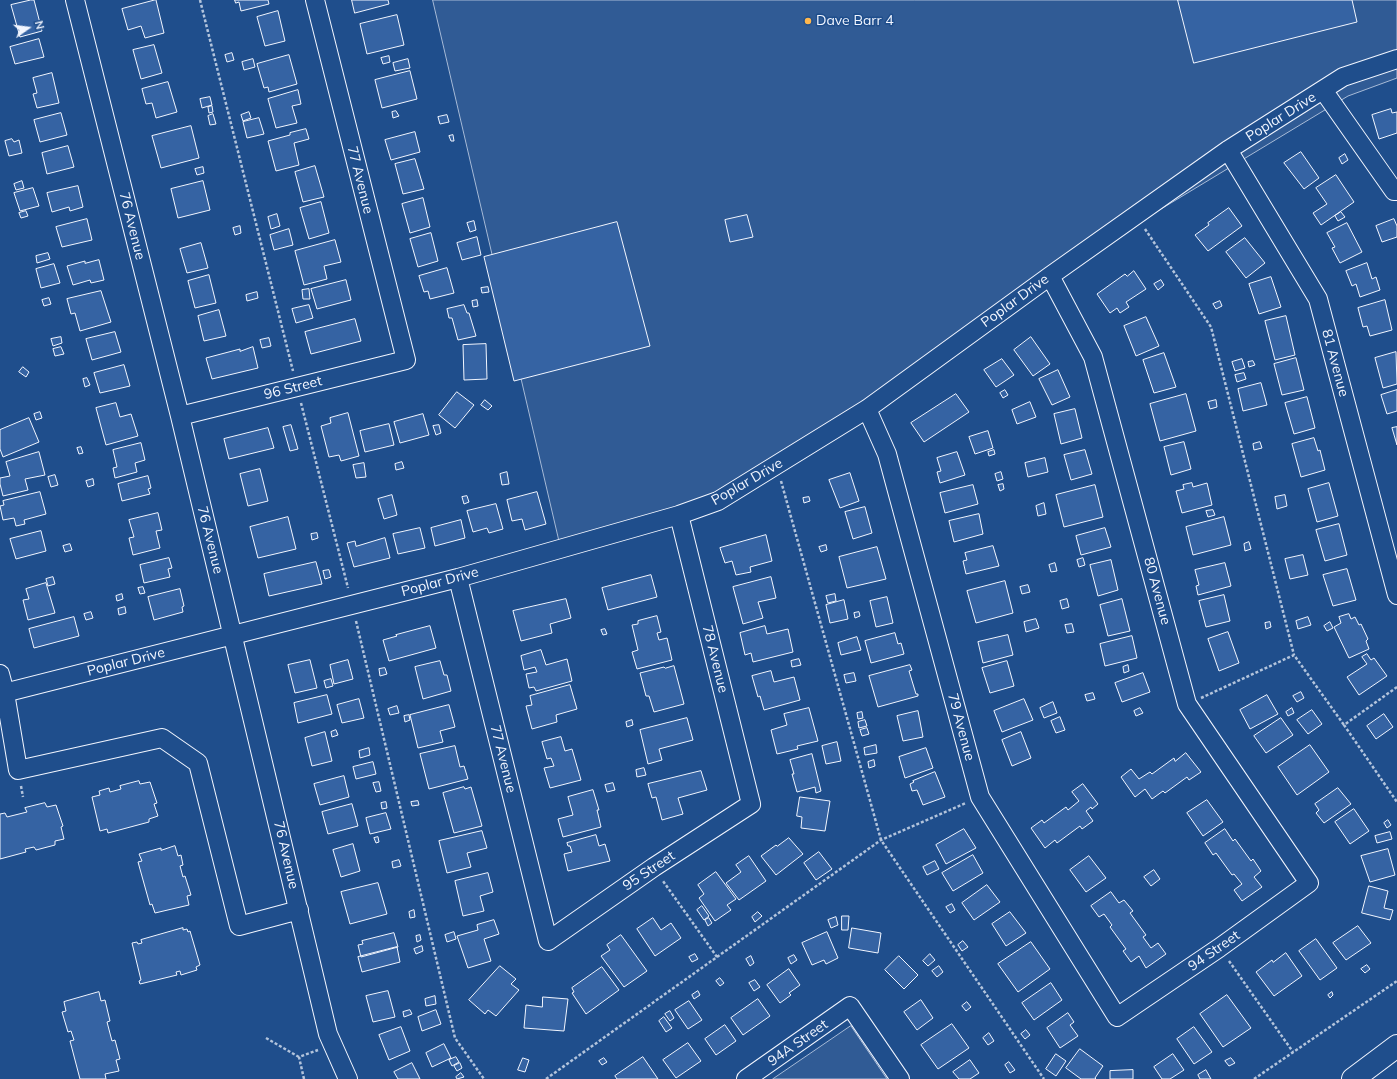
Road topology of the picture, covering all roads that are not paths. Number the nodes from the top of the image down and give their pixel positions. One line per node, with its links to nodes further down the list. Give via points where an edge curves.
1 (74, 0): 10 (street, 76 Avenue)
2 (315, 0): 8 (street, 77 Avenue)
3 (1397, 59): 4 (street, Poplar Drive, via 1344,77)
4 (1323, 90): 5 (street, Poplar Drive); 6 (street, via 1394,191)
5 (1228, 150): 7 (street, Poplar Drive); 13 (street, 81 Avenue, via 1318,299)
6 (1397, 191)
7 (1050, 276): 9 (street, Poplar Drive); 18 (street, 80 Avenue, via 1093,356 1187,704)
8 (406, 360): 10 (street, 96 Street)
9 (867, 409): 11 (street, Poplar Drive, via 718,501); 21 (street, 79 Avenue, via 887,454 980,797)
10 (180, 416): 14 (street, 76 Avenue)
11 (679, 515): 12 (street, Poplar Drive); 17 (street, 78 Avenue)
12 (458, 578): 14 (street, Poplar Drive); 20 (street, 77 Avenue)
13 (1397, 595)
14 (233, 635): 16 (street, Poplar Drive); 19 (street, 76 Avenue)
15 (0, 674): 16 (street)
16 (2, 693): 19 (street, via 18,770 162,738 198,763 239,926)
17 (751, 804): 20 (street, 95 Street, via 654,867)
18 (1309, 883): 21 (street, 94 Street)
19 (299, 910): 23 (street, 76 Avenue, via 328,1034)
20 (548, 941)
21 (1117, 1017)
22 (1397, 1046): 26 (main road)
23 (348, 1079)
24 (746, 1079): 25 (street, 94A Street, via 850,1006)
25 (900, 1079)
26 (1353, 1079)

